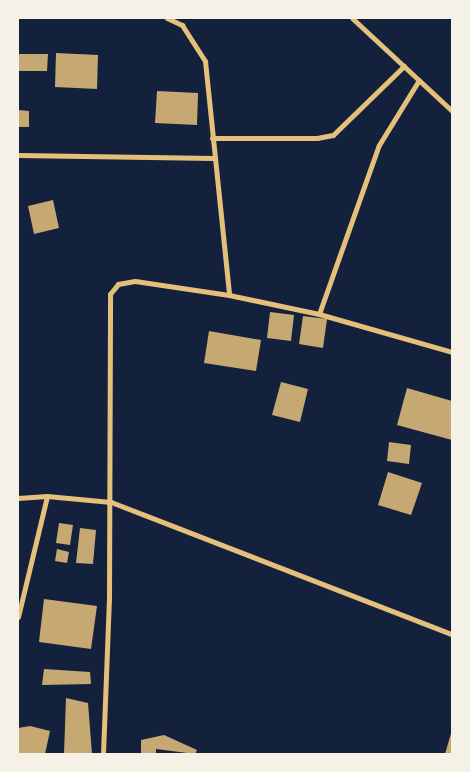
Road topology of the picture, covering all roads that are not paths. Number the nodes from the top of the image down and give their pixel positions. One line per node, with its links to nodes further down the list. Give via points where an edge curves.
1 (167, 18): 6 (street, via 182,26 205,62)
2 (352, 18): 3 (street)
3 (404, 66): 4 (street); 6 (street, via 333,135 316,138)
4 (419, 80): 5 (street); 10 (street, via 379,145)
5 (452, 111)
6 (212, 138): 8 (street)
7 (18, 155): 8 (street)
8 (214, 158): 9 (street)
9 (229, 295): 10 (street); 14 (street, via 135,281 118,284 110,294)
10 (319, 314): 11 (street)
11 (452, 352)
12 (47, 496): 13 (street); 14 (street); 15 (street)
13 (18, 498)
14 (111, 502): 16 (street); 17 (street)
15 (18, 617)
16 (452, 634)
17 (103, 754)

